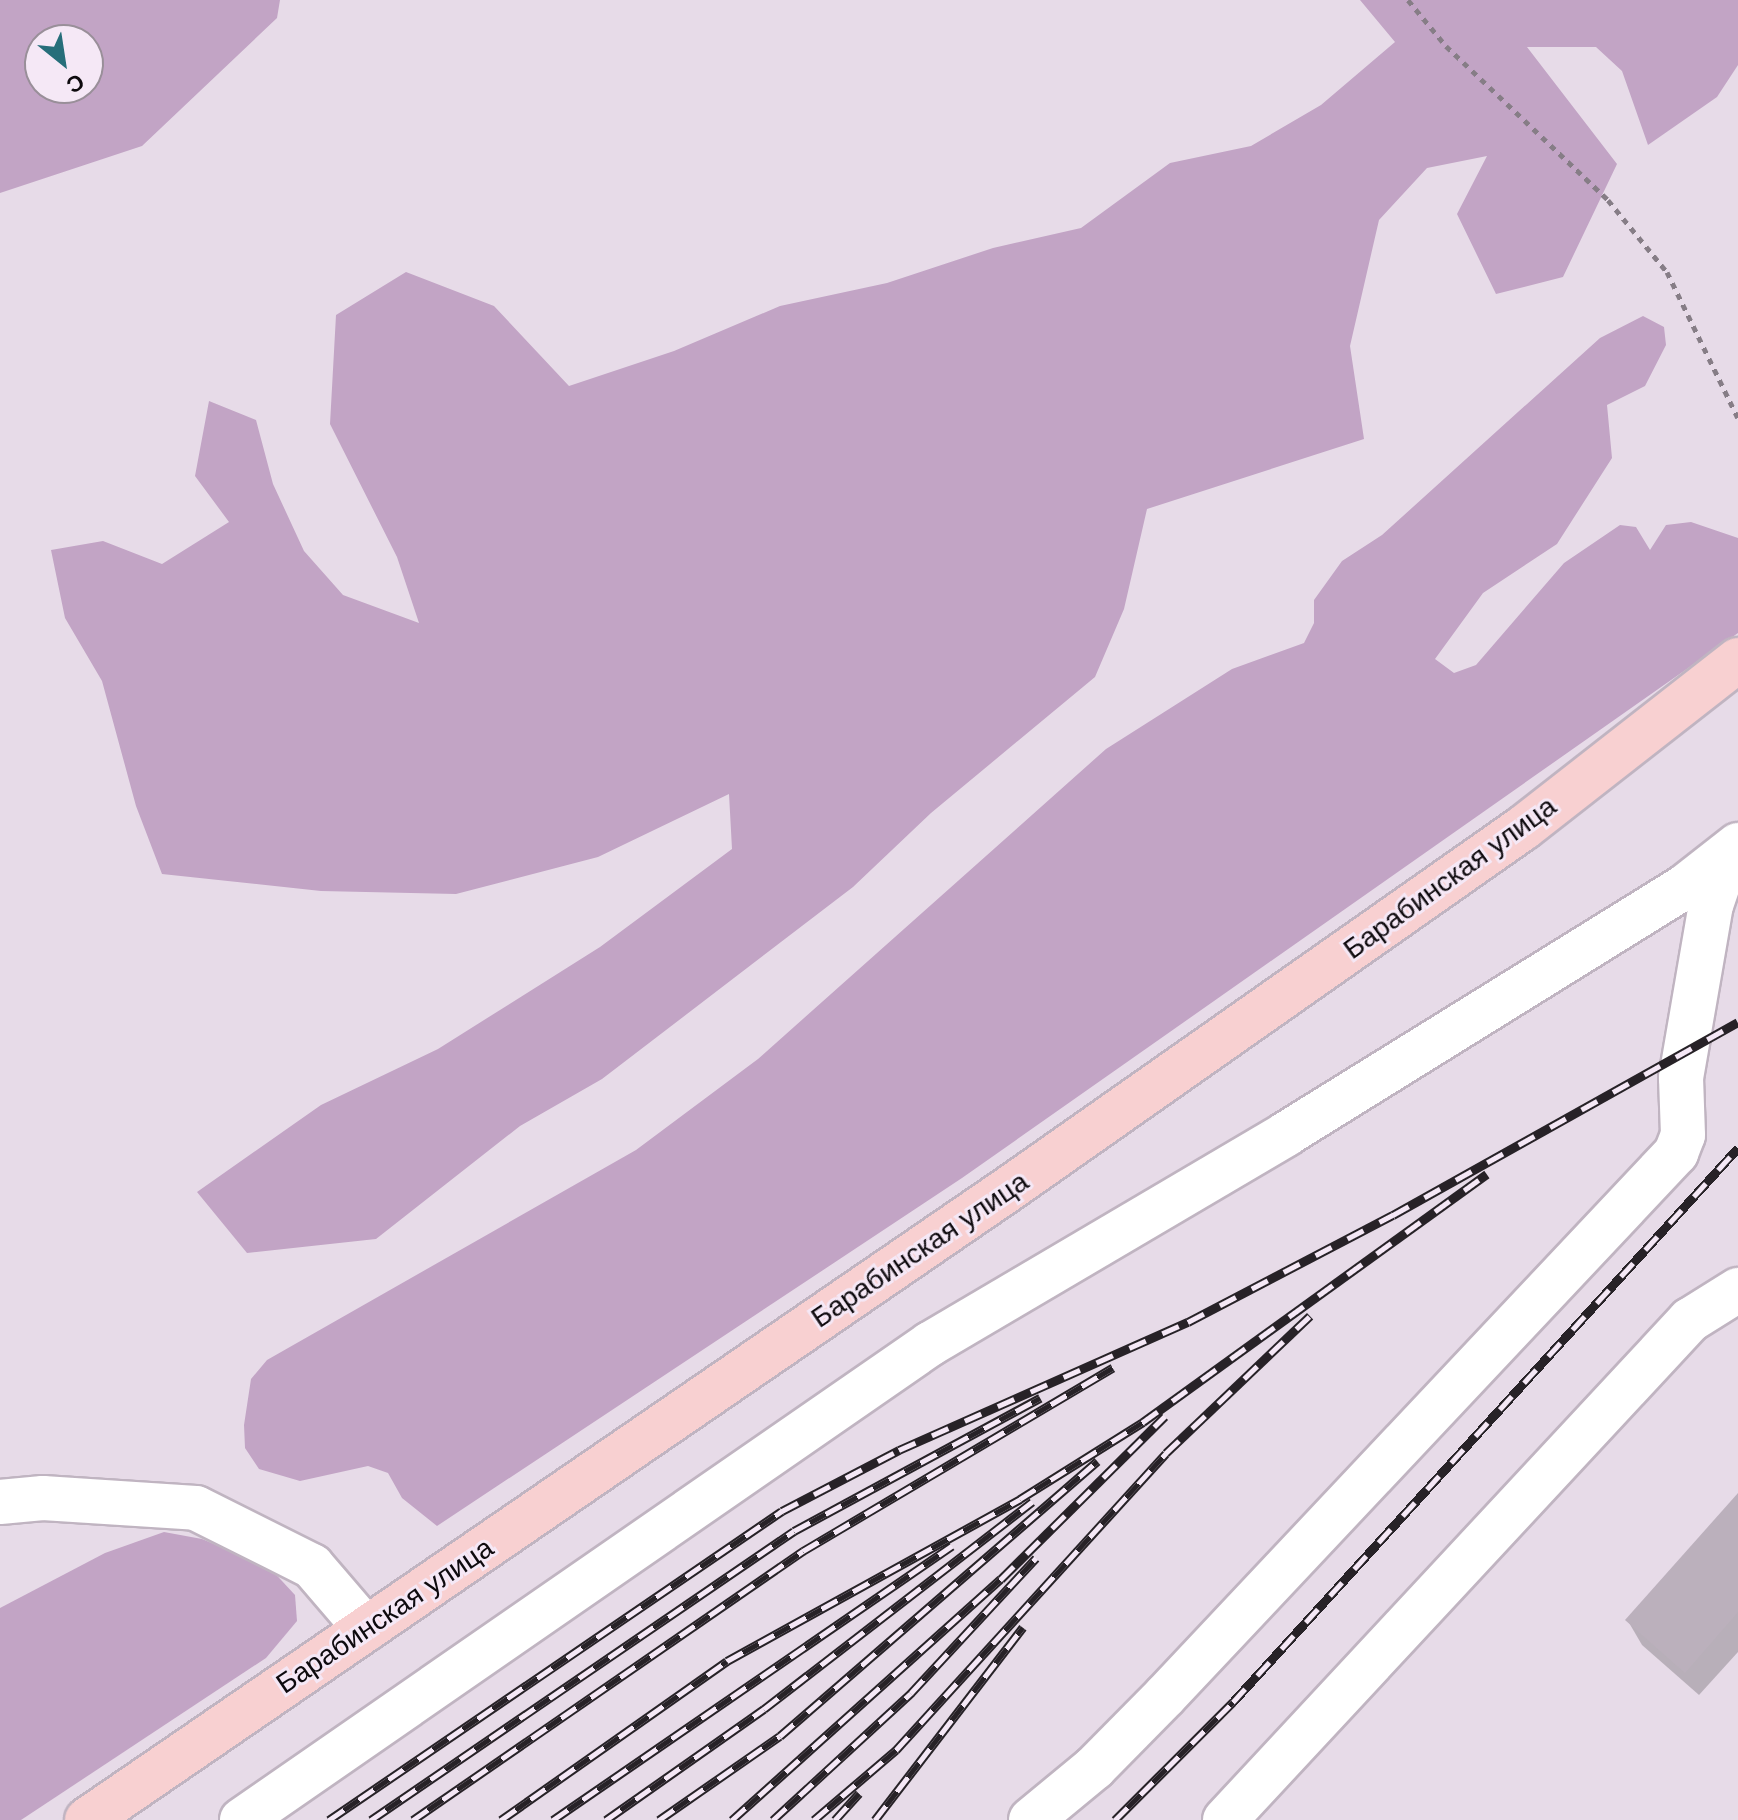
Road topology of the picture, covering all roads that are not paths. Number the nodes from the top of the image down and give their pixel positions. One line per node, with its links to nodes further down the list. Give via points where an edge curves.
1 (1738, 660): 5 (main road, Барабинская улица, via 1523,828)
2 (1738, 846): 7 (lane, via 1687,885 1286,1134 930,1344); 8 (lane, via 1725,864 1711,905 1681,1078 1683,1135 1676,1153 1165,1696 1094,1768)
3 (1738, 1290): 9 (lane, via 1690,1320)
4 (0, 1502): 5 (lane, via 43,1498 196,1508 312,1566)
5 (366, 1629): 6 (main road, Барабинская улица)
6 (87, 1820)
7 (242, 1820)
8 (1031, 1820)
9 (1225, 1820)

